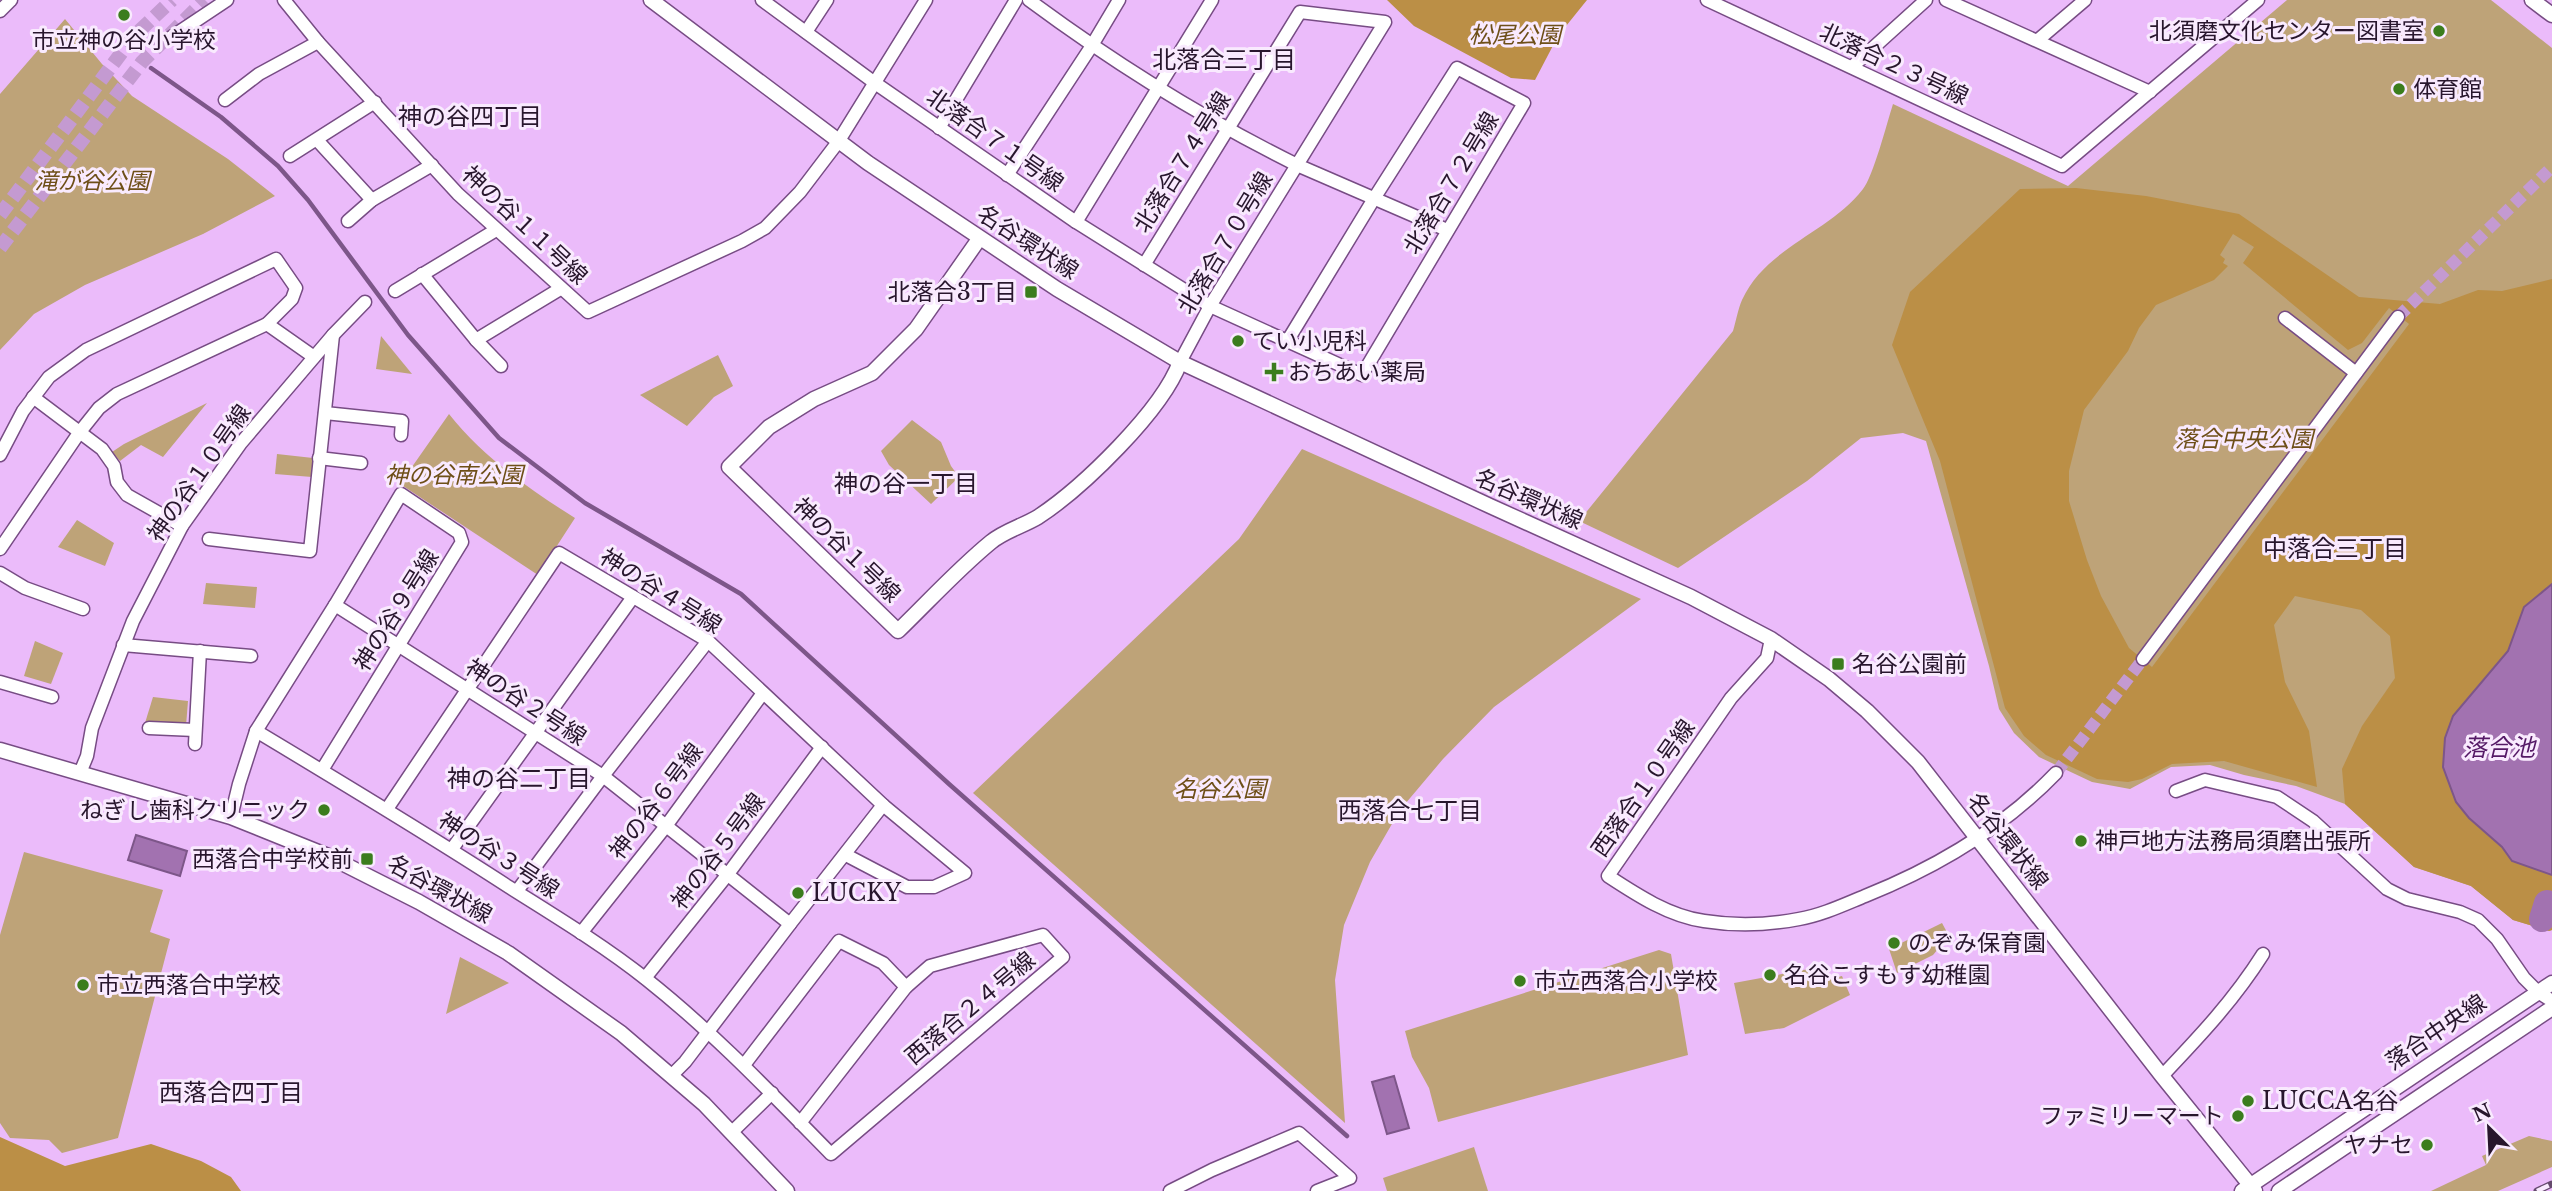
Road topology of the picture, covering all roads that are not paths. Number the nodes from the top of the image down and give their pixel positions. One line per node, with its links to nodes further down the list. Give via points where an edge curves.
1 (11, 0): 18 (street)
2 (227, 0): 21 (street)
3 (284, 0): 23 (street, 神の谷１１号線)
4 (651, 0): 34 (street, 名谷環状線)
5 (762, 0): 20 (street, 北落合７１号線)
6 (827, 0): 20 (street)
7 (926, 0): 26 (street)
8 (1016, 0): 31 (street)
9 (1029, 0): 24 (street, 北落合７０号線)
10 (1119, 0): 24 (street)
11 (1212, 0): 27 (street)
12 (1707, 0): 25 (street, 北落合２３号線)
13 (1926, 0): 25 (street)
14 (1946, 0): 22 (street)
15 (2085, 0): 22 (street)
16 (2258, 0): 28 (street)
17 (2532, 0): 19 (street)
18 (0, 11)
19 (2552, 15)
20 (806, 32): 26 (street, 北落合７１号線)
21 (170, 38)
22 (2038, 40): 28 (street)
23 (318, 42): 29 (street, via 259,74); 30 (street, 神の谷１１号線)
24 (1091, 47): 27 (street, 北落合７０号線); 38 (street)
25 (1853, 66): 28 (street, 北落合２３号線, via 2062,166)
26 (875, 83): 31 (street, 北落合７１号線); 34 (street)
27 (1157, 88): 32 (street, 北落合７０号線); 42 (street)
28 (2150, 92)
29 (225, 100)
30 (375, 102): 33 (street); 36 (street, 神の谷１１号線)
31 (939, 128): 38 (street, 北落合７１号線)
32 (1227, 130): 37 (street, 北落合７０号線); 37 (street, 北落合７４号線, via 1300,12 1385,22); 46 (street, 北落合７４号線)
33 (317, 140): 35 (street); 40 (street)
34 (838, 142): 45 (street, 名谷環状線); 48 (street, 神の谷１１号線, via 774,219 742,241 588,312)
35 (290, 156)
36 (432, 165): 40 (street); 43 (street, 神の谷１１号線)
37 (1297, 165): 39 (street); 51 (street, 北落合７０号線)
38 (1007, 175): 42 (street, 北落合７１号線)
39 (1375, 197): 44 (street); 44 (street, 北落合７２号線, via 1457,68 1524,103); 57 (street, 北落合７２号線)
40 (372, 200): 41 (street)
41 (348, 221)
42 (1076, 222): 46 (street, 北落合７１号線)
43 (496, 230): 47 (street); 48 (street, 神の谷１１号線)
44 (1447, 230): 57 (street, 北落合７２号線, via 1362,375)
45 (979, 239): 59 (street, 名谷環状線); 59 (street, 神の谷１号線, via 916,329 872,373 814,399 769,427 729,467 898,631 992,540 1070,495 1152,409 1174,379)
46 (1144, 265): 51 (street, 北落合７１号線)
47 (422, 274): 49 (street); 56 (street)
48 (560, 289): 56 (street)
49 (395, 291)
50 (365, 302): 55 (street, 神の谷１０号線)
51 (1210, 306): 57 (street, 北落合７２号線); 59 (street, 北落合７０号線)
52 (2398, 317): 61 (street)
53 (2285, 318): 61 (street)
54 (267, 324): 58 (street); 62 (street, via 292,299 296,288 276,259 86,349 48,377); 64 (street, via 117,394)
55 (332, 335): 58 (street, 神の谷１０号線); 63 (street)
56 (476, 340): 60 (street)
57 (1288, 340)
58 (314, 357): 69 (street, 神の谷１０号線, via 241,443)
59 (1180, 362): 76 (street, 名谷環状線, via 1691,597)
60 (501, 366)
61 (2356, 373): 82 (street)
62 (33, 397): 64 (street); 66 (street)
63 (325, 412): 65 (street, via 402,421); 67 (street)
64 (79, 433): 69 (street, via 102,449 127,495); 71 (street)
65 (401, 435)
66 (0, 455)
67 (319, 458): 68 (street); 70 (street, via 310,551)
68 (361, 463)
69 (182, 526): 78 (street, 神の谷１０号線)
70 (209, 539)
71 (0, 549)
72 (0, 573): 75 (street, via 25,588)
73 (633, 597): 77 (street, 神の谷４号線); 84 (street, 神の谷４号線, via 559,553); 90 (street)
74 (335, 605): 79 (street, 神の谷２号線); 79 (street, 神の谷９号線, via 401,494 459,533 462,542); 89 (street)
75 (83, 609)
76 (1771, 639): 103 (street, 名谷環状線, via 1829,679 1883,726); 103 (street, 西落合１０号線, via 1767,659 1731,698 1608,876 1650,902 1701,921 1765,924 1801,919 1850,902 1916,873)
77 (708, 642): 85 (street, 神の谷４号線); 97 (street)
78 (123, 645): 80 (street); 95 (street, 神の谷１０号線)
79 (399, 645): 84 (street, 神の谷２号線); 94 (street, 神の谷９号線)
80 (200, 651): 81 (street); 88 (street)
81 (251, 656)
82 (2143, 659)
83 (0, 682): 86 (street)
84 (467, 688): 90 (street, 神の谷２号線); 100 (street, 神の谷４号線)
85 (763, 693): 92 (street, 神の谷４号線); 102 (street, 神の谷６号線)
86 (52, 697)
87 (149, 728): 88 (street)
88 (195, 730): 91 (street)
89 (256, 731): 94 (street, 神の谷３号線); 101 (street)
90 (535, 732): 97 (street, 神の谷２号線); 104 (street)
91 (195, 744)
92 (822, 747): 99 (street, 神の谷４号線); 106 (street, 神の谷５号線)
93 (0, 750): 95 (street, 名谷環状線)
94 (322, 770): 100 (street, 神の谷３号線)
95 (80, 773): 101 (street, 名谷環状線)
96 (2056, 773): 103 (street, via 2034,796)
97 (603, 776): 102 (street, 神の谷２号線); 107 (street)
98 (2176, 791): 114 (street, via 2205,780 2277,797 2313,821 2387,889 2478,919)
99 (883, 805): 105 (street); 105 (street, 神の谷４号線, via 965,873 934,887 907,887)
100 (387, 809): 104 (street, 神の谷３号線)
101 (231, 817): 119 (street, 名谷環状線, via 370,876 508,953 621,1033)
102 (666, 826): 106 (street, 神の谷２号線); 109 (street, 神の谷６号線)
103 (1977, 837): 120 (street, 名谷環状線)
104 (452, 849): 107 (street, 神の谷３号線)
105 (846, 855): 108 (street)
106 (728, 874): 108 (street, 神の谷２号線); 111 (street, 神の谷５号線)
107 (517, 891): 109 (street, 神の谷３号線)
108 (790, 924): 117 (street)
109 (581, 933): 111 (street, 神の谷３号線)
110 (2263, 954): 120 (street, via 2211,1024)
111 (645, 978): 117 (street, 神の谷３号線)
112 (2552, 983): 114 (street, 落合中央線)
113 (906, 987): 118 (street, via 883,963 839,942); 122 (street, 西落合２４号線); 122 (street, 西落合２４号線, via 930,966 1043,935 1063,957 831,1154)
114 (2538, 992): 115 (street); 124 (street, 落合中央線)
115 (2552, 1001)
116 (2552, 1008): 128 (street, 落合中央線)
117 (708, 1031): 118 (street, 西落合２４号線); 119 (street)
118 (744, 1065): 121 (street, 西落合２４号線)
119 (671, 1076): 123 (street, 名谷環状線)
120 (2162, 1076): 124 (street, 名谷環状線)
121 (772, 1093): 122 (street, 西落合２４号線); 123 (street)
122 (800, 1123)
123 (732, 1132): 125 (street, 名谷環状線)
124 (2249, 1189)
125 (787, 1191)
126 (1170, 1191): 127 (street, via 1298,1133 1350,1178)
127 (1317, 1191)
128 (2279, 1191)

